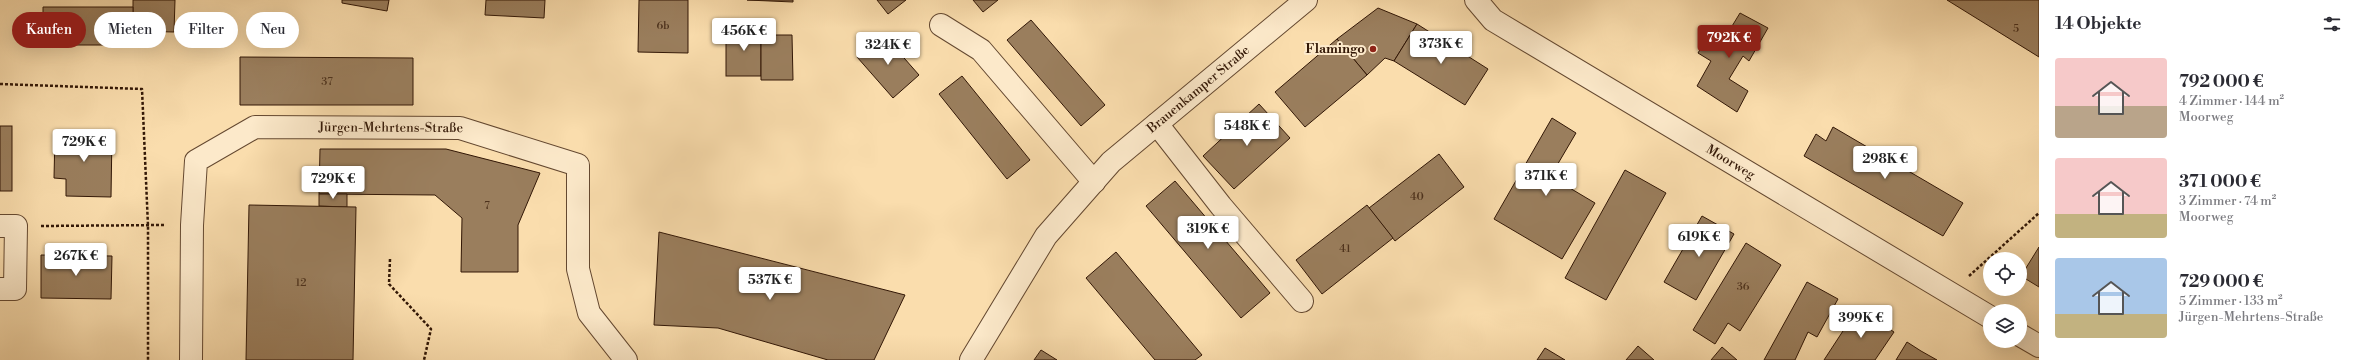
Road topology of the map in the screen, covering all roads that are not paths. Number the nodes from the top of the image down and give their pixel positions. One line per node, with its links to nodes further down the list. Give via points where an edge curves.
1 (1306, 0): 4 (street, Brauenkamper Straße)
2 (1476, 0): 9 (street, Moorweg, via 1493,20)
3 (942, 25): 5 (street, via 981,50)
4 (1157, 124): 5 (street, Brauenkamper Straße, via 1111,162); 8 (street, via 1221,206)
5 (1094, 182): 14 (street, Brauenkamper Straße, via 1046,236)
6 (8, 226): 7 (street, via 15,289)
7 (0, 289)
8 (1302, 301)
9 (1983, 313)
10 (2027, 339): 11 (street)
11 (2039, 346)
12 (191, 360): 13 (street, Jürgen-Mehrtens-Straße, via 192,225 196,161 255,127 460,128 578,164 578,269 590,313)
13 (626, 360)
14 (971, 360)

